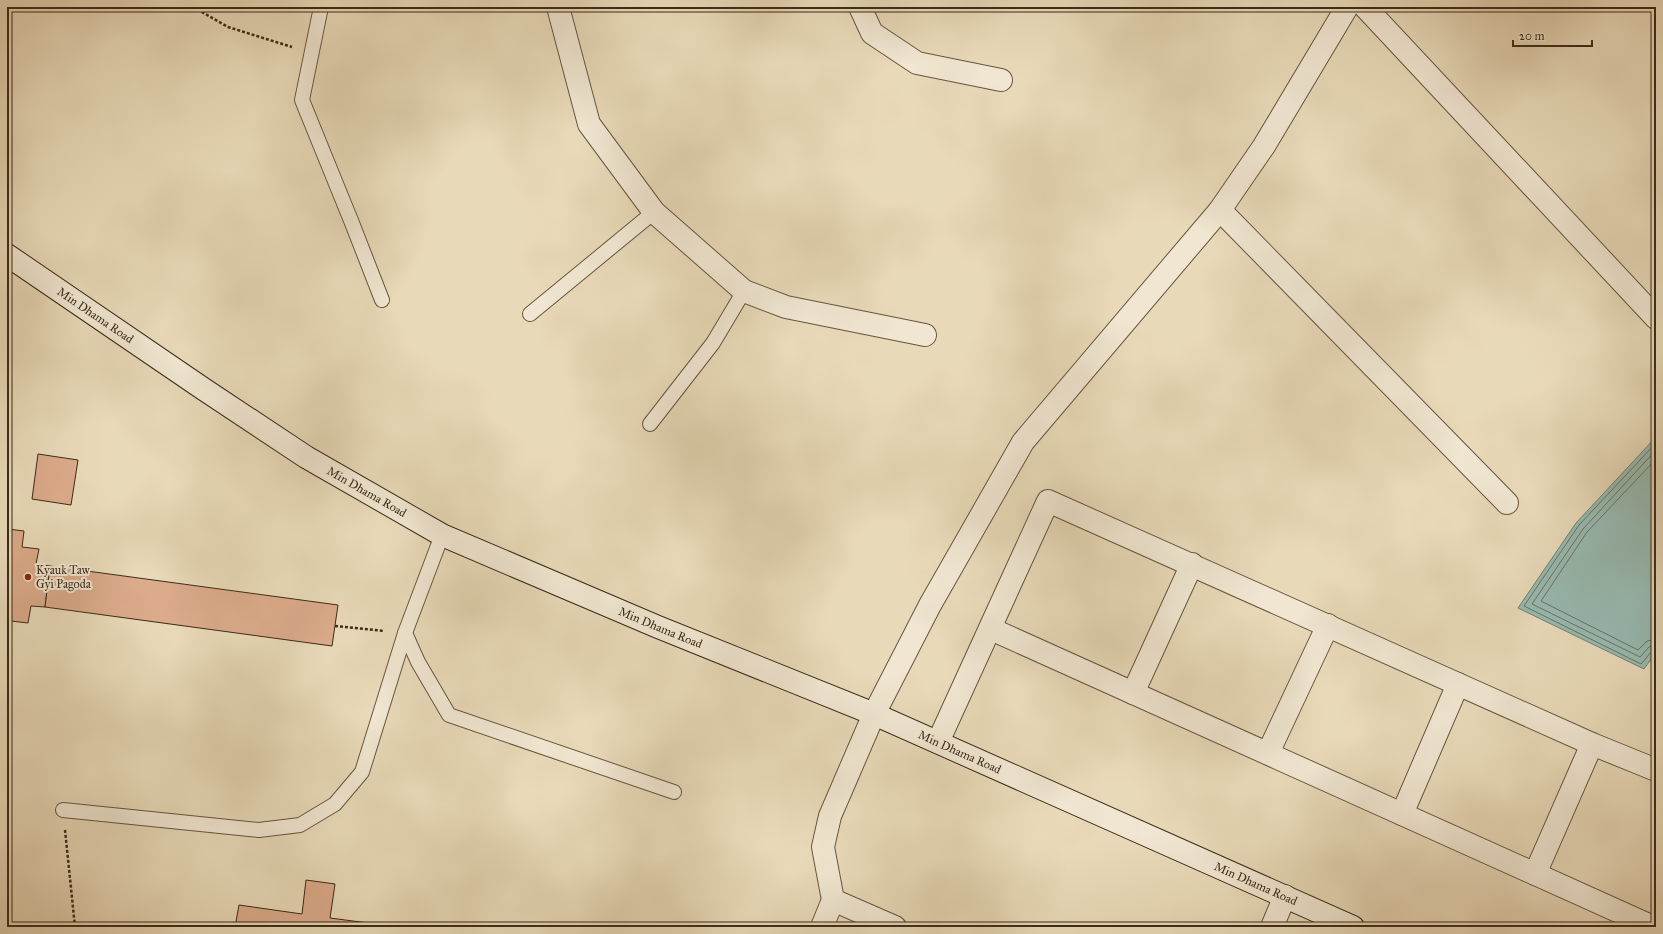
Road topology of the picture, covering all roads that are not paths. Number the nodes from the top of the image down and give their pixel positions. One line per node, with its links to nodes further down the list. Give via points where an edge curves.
1 (322, 7): 11 (lane, via 302,100)
2 (558, 7): 8 (street, via 589,124)
3 (860, 7): 6 (street, via 872,33 917,63)
4 (1347, 7): 7 (street, via 1264,146)
5 (1365, 7): 13 (street)
6 (1001, 80)
7 (1220, 210): 16 (street); 24 (street, via 1023,442 930,605)
8 (654, 212): 10 (street); 12 (lane)
9 (7, 255): 17 (street, Min Dhama Road, via 306,457)
10 (744, 291): 14 (street, via 786,306); 15 (lane, via 713,343)
11 (382, 300)
12 (530, 314)
13 (1656, 318)
14 (925, 335)
15 (650, 424)
16 (1507, 503)
17 (442, 535): 21 (lane); 24 (street, Min Dhama Road, via 658,627)
18 (1192, 564): 19 (street); 20 (street, via 1048,501); 23 (street)
19 (1328, 625): 22 (street); 27 (street)
20 (991, 629): 23 (street); 25 (street)
21 (405, 633): 29 (lane, via 418,662 449,715); 30 (lane, via 362,772 335,804 300,825 258,830)
22 (1458, 684): 26 (street); 31 (street)
23 (1134, 693): 27 (street)
24 (874, 714): 25 (street, Min Dhama Road); 34 (street, via 830,816 823,847)
25 (938, 742): 33 (street, Min Dhama Road)
26 (1592, 744): 28 (street); 32 (street)
27 (1268, 753): 31 (street)
28 (1656, 770)
29 (674, 792)
30 (63, 810)
31 (1402, 814): 32 (street)
32 (1535, 874): 39 (street)
33 (1285, 896): 37 (street); 38 (street, Min Dhama Road)
34 (833, 900): 35 (street); 36 (street)
35 (822, 927)
36 (895, 927)
37 (1272, 927)
38 (1353, 927)
39 (1653, 927)

